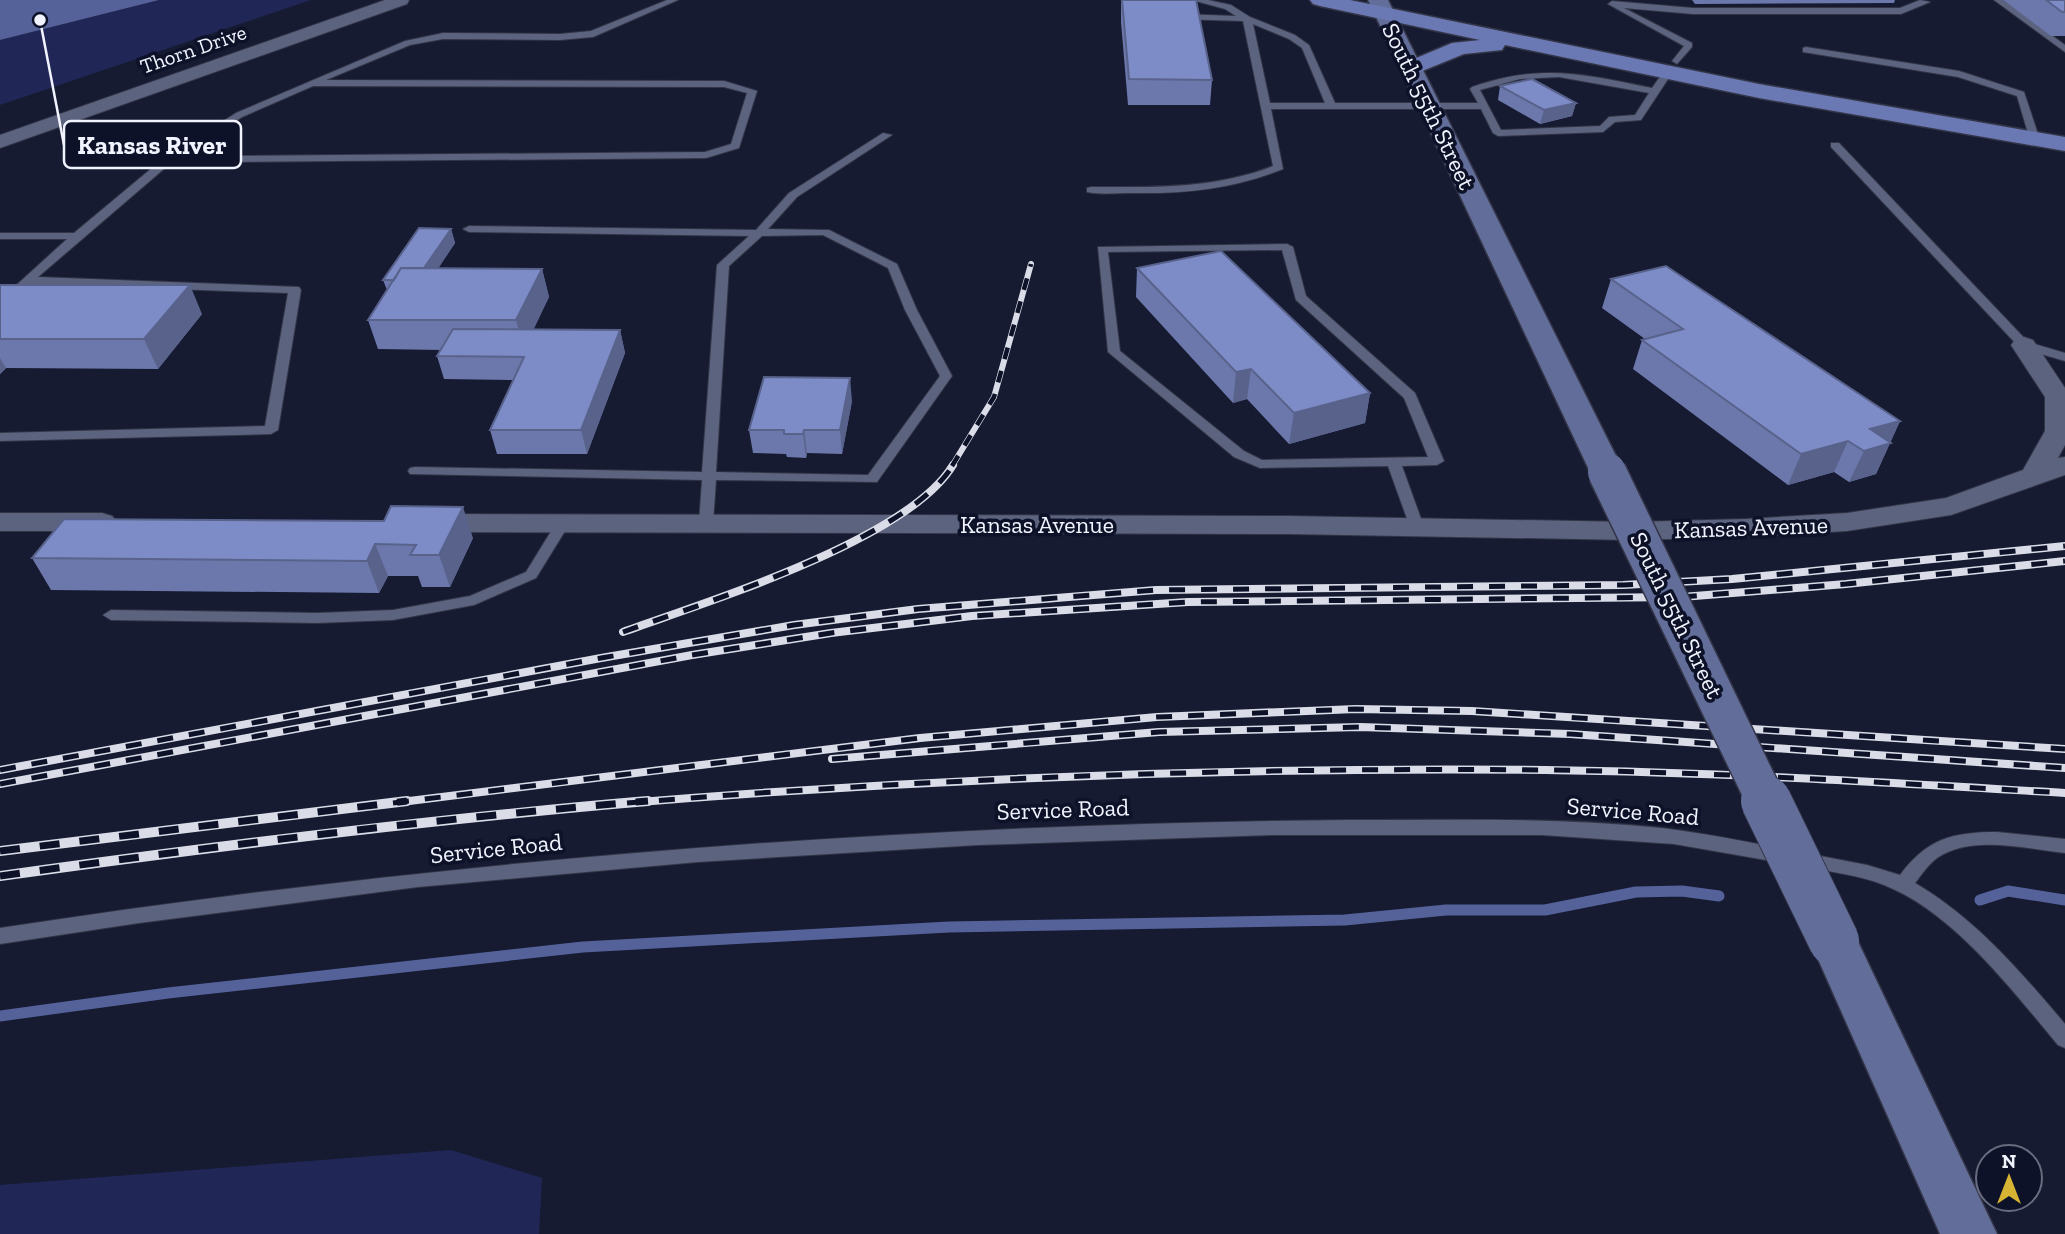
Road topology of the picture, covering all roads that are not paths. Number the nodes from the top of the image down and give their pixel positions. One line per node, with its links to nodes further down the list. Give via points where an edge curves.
1 (401, 0): 24 (street, Thorn Drive)
2 (674, 0): 16 (lane, via 593,34 443,36 408,43)
3 (1196, 0): 10 (lane, via 1228,7)
4 (1320, 0): 8 (main road)
5 (1924, 0): 7 (lane, via 1902,11 1693,11)
6 (1998, 0): 13 (lane)
7 (1610, 2): 15 (lane, via 1689,46)
8 (1380, 4): 11 (main road); 14 (main road, South 55th Street); 15 (main road)
9 (1171, 17): 10 (lane)
10 (1247, 19): 17 (lane); 18 (lane, via 1306,47)
11 (1532, 44): 14 (main road, via 1461,48); 15 (main road)
12 (1805, 50): 22 (lane, via 1959,74 2021,94)
13 (2065, 50)
14 (1410, 69): 19 (main road, South 55th Street)
15 (1667, 75): 20 (lane, via 1503,79 1475,89); 20 (lane, via 1638,118 1612,119 1603,129 1498,133); 22 (main road, via 1898,117)
16 (312, 83): 27 (lane, via 239,116); 27 (lane, via 724,84 752,91 735,146 706,155 222,159)
17 (1266, 106): 18 (lane); 28 (lane, via 1279,167 1220,187)
18 (1331, 106): 19 (lane)
19 (1428, 106): 20 (lane); 54 (main road, South 55th Street, bridge, via 1834,941)
20 (1484, 106)
21 (2065, 130): 22 (main road)
22 (2034, 133): 25 (main road)
23 (887, 135): 30 (lane, via 793,195)
24 (0, 142)
25 (2065, 144)
26 (1835, 145): 35 (lane)
27 (162, 165): 32 (lane)
28 (1091, 190)
29 (468, 229): 30 (lane)
30 (759, 233): 42 (lane, via 723,265); 42 (lane, via 825,232 893,266 946,376 872,479)
31 (0, 236): 32 (lane)
32 (77, 236): 33 (lane)
33 (28, 279): 34 (lane); 37 (lane, via 295,290 271,430)
34 (0, 307)
35 (2024, 345): 36 (lane); 41 (street, via 2058,397 2059,431)
36 (2065, 357)
37 (0, 437)
38 (1394, 462): 38 (lane, via 1437,461 1410,396 1300,297 1287,247 1102,249 1114,352 1239,454 1260,464); 48 (lane)
39 (2065, 465): 41 (street, Kansas Avenue)
40 (415, 471): 42 (lane)
41 (2034, 476): 48 (street, Kansas Avenue, via 1951,506 1847,522 1631,531)
42 (709, 477): 47 (lane)
43 (0, 522): 44 (street)
44 (124, 522)
45 (398, 523): 46 (street, Kansas Avenue)
46 (563, 523): 47 (street, Kansas Avenue); 49 (lane, via 531,575 474,600 393,615)
47 (706, 523): 48 (street, Kansas Avenue)
48 (1417, 527)
49 (111, 615)
50 (2065, 846): 51 (lane, via 1965,840 1931,853)
51 (1903, 885): 52 (lane, Service Road, via 1869,872 1732,846 1605,830 1169,830 843,843 550,866 321,891); 53 (lane, Service Road, via 1942,909)
52 (0, 936)
53 (2065, 1039)
54 (1969, 1234)

